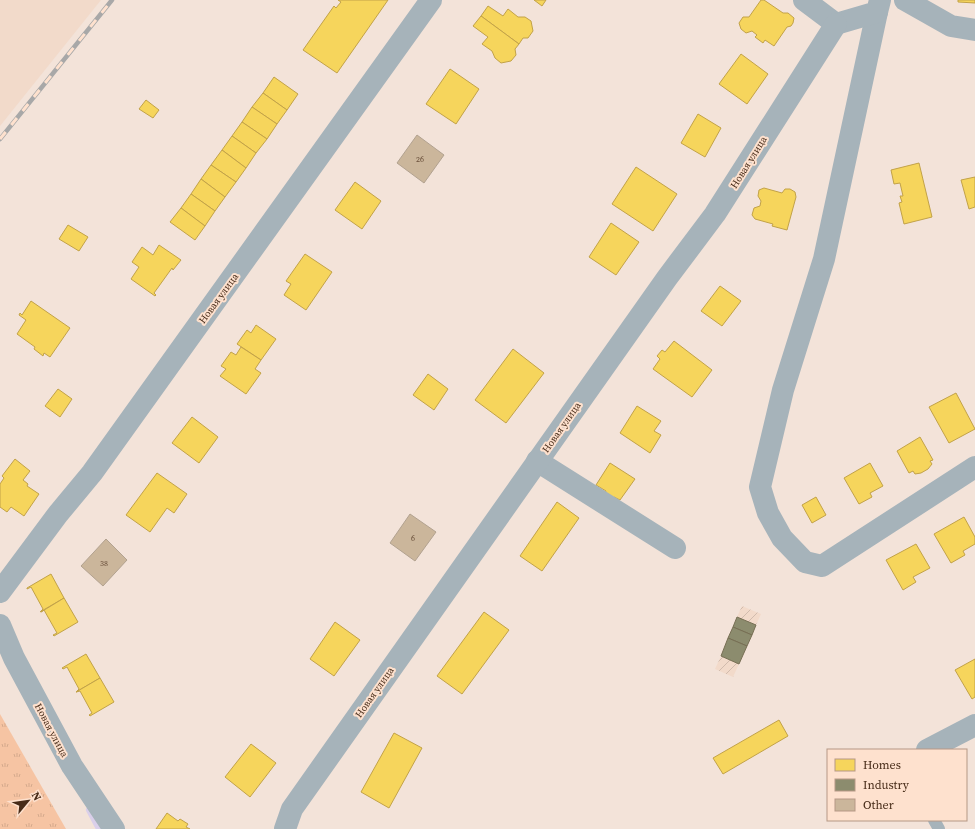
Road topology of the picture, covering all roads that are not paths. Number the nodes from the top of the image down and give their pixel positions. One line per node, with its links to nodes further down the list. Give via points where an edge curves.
1 (431, 0): 10 (street, Новая улица, via 92,473)
2 (804, 0): 5 (street)
3 (905, 0): 6 (street, via 951,26)
4 (879, 6): 5 (street); 8 (street, via 824,259 783,390 760,487 768,513 782,538 805,562 822,566)
5 (836, 24): 7 (street, Новая улица, via 715,214)
6 (975, 30)
7 (538, 461): 9 (street); 15 (street, Новая улица, via 292,809)
8 (975, 467)
9 (675, 548)
10 (0, 592)
11 (0, 625): 14 (street, Новая улица, via 14,658 72,766)
12 (975, 725): 13 (street)
13 (929, 749)
14 (114, 829)
15 (285, 829)

